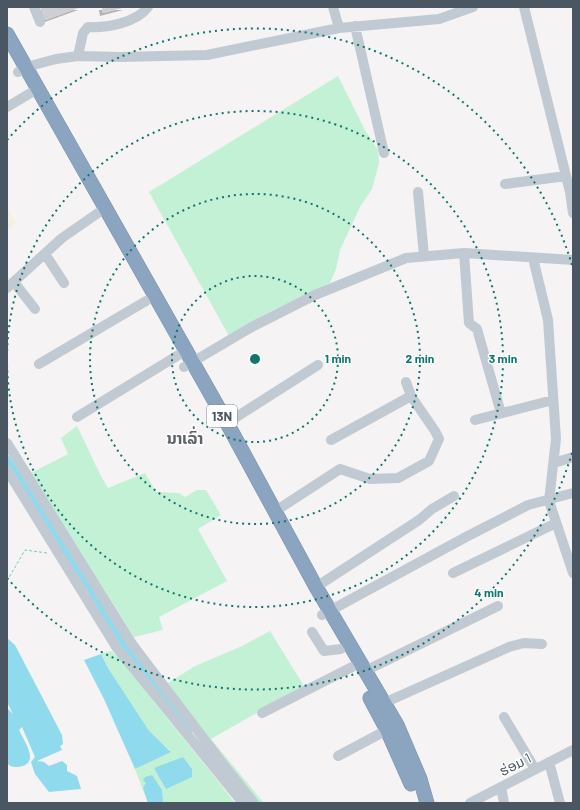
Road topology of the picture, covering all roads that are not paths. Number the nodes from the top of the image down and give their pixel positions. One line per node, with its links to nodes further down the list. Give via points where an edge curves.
1 (34, 7): 6 (street)
2 (148, 7): 11 (street, via 124,22 97,28 88,27 83,34)
3 (333, 7): 8 (street)
4 (473, 7): 7 (street, via 439,19)
5 (524, 7): 16 (street)
6 (40, 22)
7 (355, 26): 8 (street); 15 (street)
8 (339, 28): 11 (street, via 196,57)
9 (7, 34): 12 (highway, 13N)
10 (7, 53): 12 (highway, 13N)
11 (78, 56): 12 (street, via 56,59)
12 (22, 70): 13 (highway, 13N)
13 (35, 90): 14 (street); 20 (highway, 13N); 31 (highway, 13N)
14 (7, 107)
15 (384, 152)
16 (566, 176): 17 (street); 19 (street)
17 (505, 184)
18 (418, 192): 24 (street)
19 (571, 192): 21 (street)
20 (98, 213): 23 (street, via 62,238); 29 (highway, 13N)
21 (573, 213)
22 (464, 253): 24 (street); 25 (street); 37 (street, via 468,322 477,329)
23 (45, 254): 27 (street); 28 (street)
24 (424, 256): 31 (street, via 406,258 315,295)
25 (533, 258): 26 (street); 36 (street, via 548,320)
26 (573, 260)
27 (64, 283)
28 (10, 285): 30 (street)
29 (146, 301): 31 (highway, 13N); 32 (street)
30 (35, 309)
31 (184, 359): 38 (street); 40 (highway, 13N); 57 (highway, 13N)
32 (39, 364)
33 (318, 365): 40 (street)
34 (406, 382): 35 (street)
35 (411, 396): 41 (street); 49 (street, via 439,439 429,460 398,478 370,479 340,469)
36 (553, 400): 37 (street); 44 (street, via 556,439)
37 (500, 413): 39 (street)
38 (77, 417)
39 (475, 420)
40 (227, 423): 49 (highway, 13N)
41 (332, 440)
42 (7, 443): 53 (street)
43 (573, 457): 44 (street)
44 (554, 463): 48 (street)
45 (7, 470): 54 (street)
46 (573, 493): 48 (street)
47 (454, 496): 55 (street)
48 (549, 501): 50 (street); 57 (street, via 528,505 472,533)
49 (274, 512): 55 (highway, 13N)
50 (556, 523): 51 (street); 52 (street)
51 (453, 573)
52 (573, 573)
53 (90, 575): 54 (street); 72 (street, via 132,644)
54 (78, 584): 71 (street, via 117,648)
55 (316, 587): 57 (highway, 13N)
56 (498, 606): 61 (street)
57 (326, 613): 60 (highway, 13N); 61 (highway, 13N)
58 (312, 632): 60 (street, via 324,651)
59 (542, 644): 62 (street, via 524,643 509,647)
60 (341, 650): 61 (highway, 13N)
61 (359, 669): 62 (highway, 13N); 63 (street); 65 (highway, 13N)
62 (384, 703): 74 (highway, 13N, via 397,725 420,779)
63 (262, 713)
64 (504, 717): 69 (street)
65 (387, 730): 67 (street); 73 (highway, 13N, via 411,782)
66 (573, 750): 68 (street, ຮ່ອມ 1)
67 (338, 756)
68 (549, 762): 69 (street, ຮ່ອມ 1); 77 (street)
69 (535, 769): 70 (street, ຮ່ອມ 1)
70 (500, 787): 75 (street, ຮ່ອມ 1); 76 (street)
71 (243, 803)
72 (254, 803)
73 (417, 803)
74 (427, 803)
75 (470, 803)
76 (504, 803)
77 (560, 803)

